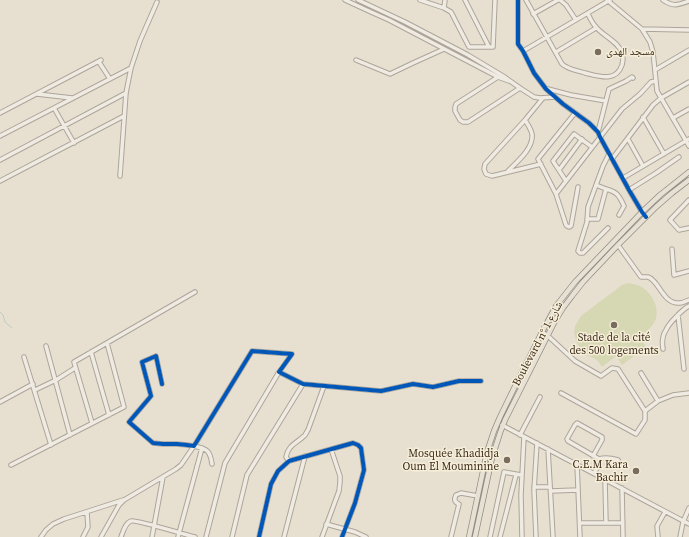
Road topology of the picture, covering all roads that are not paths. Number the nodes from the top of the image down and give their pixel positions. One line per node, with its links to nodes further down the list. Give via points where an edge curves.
1 (346, 0): 16 (street)
2 (358, 0): 12 (street)
3 (420, 0): 15 (street)
4 (445, 0): 17 (street)
5 (465, 0): 28 (street)
6 (495, 0): 28 (street, via 493,47)
7 (518, 0): 31 (street, via 518,44)
8 (526, 0): 18 (street)
9 (559, 0): 18 (street); 20 (street, via 566,5)
10 (609, 0): 19 (street); 22 (street)
11 (663, 0): 13 (street, via 673,5)
12 (363, 1): 16 (street); 23 (street)
13 (689, 1)
14 (157, 2): 36 (street)
15 (431, 2): 17 (street)
16 (360, 7): 25 (street)
17 (444, 8): 27 (street, via 451,12)
18 (533, 14): 26 (street)
19 (588, 14): 20 (street); 21 (street)
20 (576, 20): 26 (street)
21 (596, 28): 32 (street); 32 (street, via 622,53 624,60 617,73 606,77 568,68 562,64)
22 (642, 29): 24 (street); 37 (street, via 650,42)
23 (420, 30): 25 (street); 33 (street)
24 (689, 30)
25 (417, 34): 29 (street)
26 (547, 37): 31 (street); 32 (street)
27 (469, 47): 28 (street); 33 (street)
28 (489, 47)
29 (444, 49): 34 (street, via 390,74); 35 (street)
30 (689, 50): 37 (street)
31 (523, 51): 45 (street, via 534,73)
32 (556, 52)
33 (468, 55): 35 (street); 42 (street)
34 (356, 60)
35 (466, 61): 38 (street)
36 (130, 68): 40 (street); 46 (street)
37 (655, 70): 41 (street)
38 (498, 77): 42 (street); 44 (street, via 456,104 455,111 462,122 467,122)
39 (633, 78): 52 (street, via 609,90)
40 (110, 79): 47 (street, via 100,61); 49 (street)
41 (656, 81): 51 (street); 64 (street, via 651,82 622,109)
42 (510, 82): 44 (street)
43 (689, 82): 51 (street)
44 (520, 88): 50 (street, via 534,97)
45 (546, 88): 48 (street); 52 (street)
46 (126, 93): 57 (street); 61 (street)
47 (36, 94): 49 (street); 55 (street)
48 (556, 97): 50 (street); 56 (street)
49 (73, 98): 53 (street)
50 (543, 98): 60 (street)
51 (661, 98): 58 (street); 59 (street)
52 (606, 101): 62 (street)
53 (54, 108): 61 (street); 63 (street)
54 (689, 109): 59 (street)
55 (0, 113)
56 (575, 113): 62 (street); 76 (street, via 538,159)
57 (124, 116): 68 (street); 81 (street)
58 (643, 118): 65 (street); 72 (street)
59 (673, 118): 67 (street)
60 (525, 120): 79 (street, via 532,134 532,143); 79 (street, via 484,167 485,173 490,176)
61 (64, 126): 68 (street); 75 (street)
62 (598, 132): 64 (street)
63 (0, 136)
64 (600, 137): 70 (street); 71 (street)
65 (628, 139): 74 (street); 77 (street)
66 (582, 140): 70 (street); 78 (street); 78 (street, via 574,134 553,160)
67 (688, 140): 69 (street); 72 (street)
68 (74, 143): 85 (street)
69 (689, 146)
70 (592, 147): 83 (street)
71 (609, 154): 74 (street); 86 (street)
72 (664, 154): 77 (street)
73 (679, 157): 89 (street)
74 (612, 159): 82 (street)
75 (0, 160)
76 (541, 164): 79 (street); 90 (street)
77 (644, 166): 82 (street)
78 (559, 170): 83 (street)
79 (508, 171)
80 (689, 172): 92 (main road, Boulevard n° شارع 1)
81 (120, 176)
82 (623, 178): 89 (street)
83 (566, 180): 90 (street)
84 (689, 180): 94 (main road, Boulevard n° شارع 1)
85 (0, 181)
86 (596, 185): 88 (street); 95 (street, via 588,207)
87 (578, 187): 90 (street, via 570,227 566,224)
88 (606, 189): 93 (street, via 616,192 621,199 624,206); 95 (street, via 598,219)
89 (629, 190): 92 (street)
90 (556, 194)
91 (689, 200): 97 (street, via 670,220 679,230)
92 (642, 212): 94 (street); 105 (main road, Boulevard n° شارع 1, via 575,282 556,306)
93 (619, 215)
94 (646, 217): 98 (main road, Boulevard n° شارع 1)
95 (587, 219): 96 (street, via 578,251 580,253)
96 (608, 228)
97 (689, 228)
98 (618, 245): 102 (street, via 641,277 652,280 667,299 679,303); 106 (main road, Boulevard n° شارع 1, via 572,296)
99 (672, 249): 100 (street, via 674,275)
100 (689, 271)
101 (194, 292): 107 (street)
102 (689, 300)
103 (689, 306): 104 (street)
104 (678, 315): 109 (street, via 666,330 662,340); 113 (street)
105 (542, 332): 106 (street); 131 (main road, Boulevard n° شارع 1)
106 (548, 336): 128 (street, via 575,361 602,376 612,368 618,369); 132 (main road, Boulevard n° شارع 1)
107 (108, 343): 110 (street); 129 (street, via 124,407)
108 (46, 346): 116 (street)
109 (663, 349)
110 (92, 352): 112 (street, via 74,362); 129 (street)
111 (24, 357): 118 (street)
112 (75, 368): 116 (street); 130 (street)
113 (684, 369)
114 (279, 372): 120 (street); 137 (street, via 292,354 252,351); 178 (street, via 225,462)
115 (641, 373): 126 (street)
116 (56, 380): 122 (street); 133 (street)
117 (481, 381): 121 (street, via 459,381 433,388 413,384 381,391)
118 (33, 384): 122 (street); 127 (street)
119 (162, 384): 137 (street, via 156,356 142,362 150,396 129,422 154,443)
120 (303, 384): 121 (street); 179 (street, via 247,475)
121 (324, 386): 145 (street, via 308,430 287,452)
122 (35, 390): 136 (street)
123 (561, 393): 128 (street, via 636,434)
124 (689, 394): 126 (street, via 673,395)
125 (540, 397): 134 (street)
126 (658, 401): 128 (street)
127 (0, 402)
128 (646, 411)
129 (108, 415): 130 (street)
130 (92, 423): 133 (street)
131 (498, 423): 132 (street); 158 (main road, Boulevard n° شارع 1, via 487,452)
132 (503, 426): 134 (street); 187 (main road, Boulevard n° شارع 1, via 492,458)
133 (70, 435): 136 (street)
134 (522, 436): 135 (street); 151 (street)
135 (537, 443): 140 (street); 154 (street)
136 (51, 445): 148 (street)
137 (194, 446): 138 (street); 152 (street, via 181,465)
138 (202, 448): 146 (street, via 209,452); 171 (street)
139 (331, 449): 141 (street); 167 (street, via 340,482); 170 (street, via 353,443 361,448 364,470)
140 (548, 449): 147 (street); 156 (street)
141 (305, 456): 145 (street); 181 (street)
142 (593, 456): 142 (street, via 602,437 577,423 567,439); 143 (street)
143 (599, 459): 144 (street, via 610,457); 149 (street, via 599,465)
144 (618, 460)
145 (289, 461): 180 (street, via 274,478)
146 (212, 464)
147 (576, 464): 149 (street); 157 (street)
148 (11, 465)
149 (594, 473): 153 (street)
150 (516, 475): 151 (street); 188 (street, via 504,472); 189 (street)
151 (521, 475): 190 (street)
152 (163, 477): 159 (street); 169 (street)
153 (605, 479): 155 (street); 165 (street)
154 (534, 487): 156 (street); 191 (street)
155 (622, 488): 162 (street); 166 (street)
156 (550, 489): 157 (street); 192 (street)
157 (578, 490): 164 (street)
158 (478, 496): 185 (street, via 456,494 454,499 459,504); 186 (main road, Boulevard n° شارع 1)
159 (124, 500): 161 (street); 174 (street)
160 (689, 508): 163 (street)
161 (87, 512): 172 (street, via 54,524); 173 (street, via 88,527)
162 (665, 512): 163 (street); 195 (street, via 657,526)
163 (683, 522): 168 (street); 196 (street)
164 (580, 523): 165 (street); 193 (street)
165 (606, 523): 166 (street)
166 (624, 523): 194 (street)
167 (326, 524): 170 (street); 182 (street)
168 (689, 524)
169 (155, 526): 171 (street); 175 (street, via 129,521); 176 (street)
170 (345, 529): 183 (street); 184 (street)
171 (178, 535): 177 (street)
172 (40, 537)
173 (83, 537)
174 (101, 537)
175 (121, 537)
176 (152, 537)
177 (195, 537)
178 (206, 537)
179 (232, 537)
180 (259, 537)
181 (284, 537)
182 (322, 537)
183 (342, 537)
184 (366, 537)
185 (451, 537)
186 (469, 537)
187 (475, 537)
188 (490, 537)
189 (500, 537)
190 (522, 537)
191 (536, 537)
192 (553, 537)
193 (580, 537)
194 (623, 537)
195 (658, 537)
196 (680, 537)

